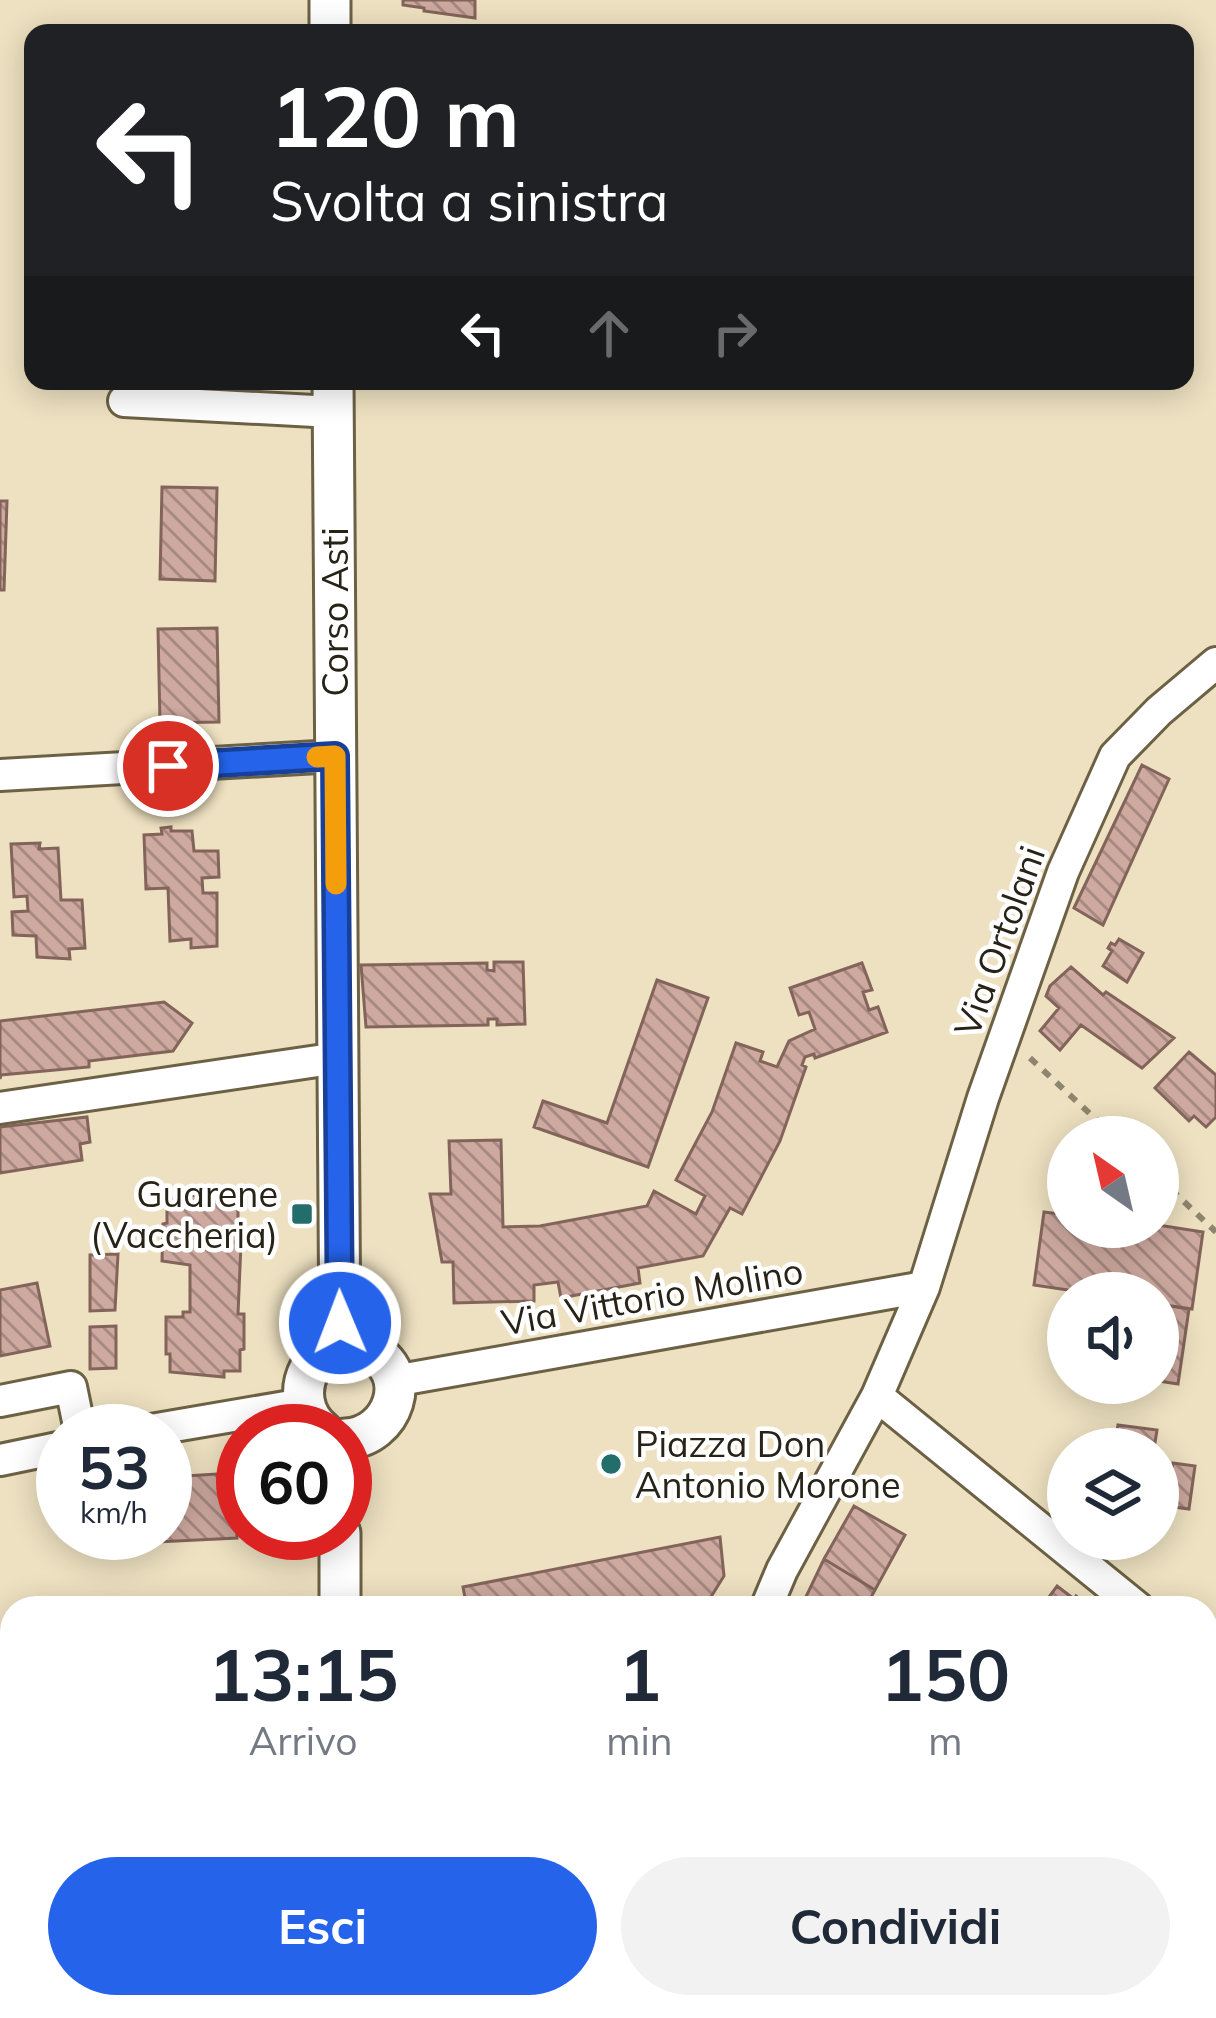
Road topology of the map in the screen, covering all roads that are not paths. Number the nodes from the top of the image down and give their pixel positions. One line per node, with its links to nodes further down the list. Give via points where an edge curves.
1 (333, 396): 2 (street); 4 (main road, Corso Asti)
2 (124, 401)
3 (1216, 663): 8 (street, Via Ortolani, via 1115,756 1063,872)
4 (335, 756): 5 (street); 6 (main road, Corso Asti)
5 (0, 775)
6 (338, 1058): 7 (street); 9 (main road, Corso Asti)
7 (0, 1108)
8 (924, 1287): 10 (street, Via Vittorio Molino); 11 (street, Via Ortolani)
9 (340, 1346): 10 (main road, via 380,1357); 14 (main road, via 313,1361 301,1389)
10 (394, 1381): 15 (main road, via 392,1412)
11 (877, 1396): 20 (street, Via Ortolani); 21 (street)
12 (0, 1401): 13 (street, via 71,1387)
13 (74, 1404)
14 (307, 1404)
15 (372, 1433)
16 (36, 1453): 17 (street)
17 (0, 1460)
18 (340, 1560): 19 (main road)
19 (340, 1596)
20 (771, 1596)
21 (1123, 1596)

